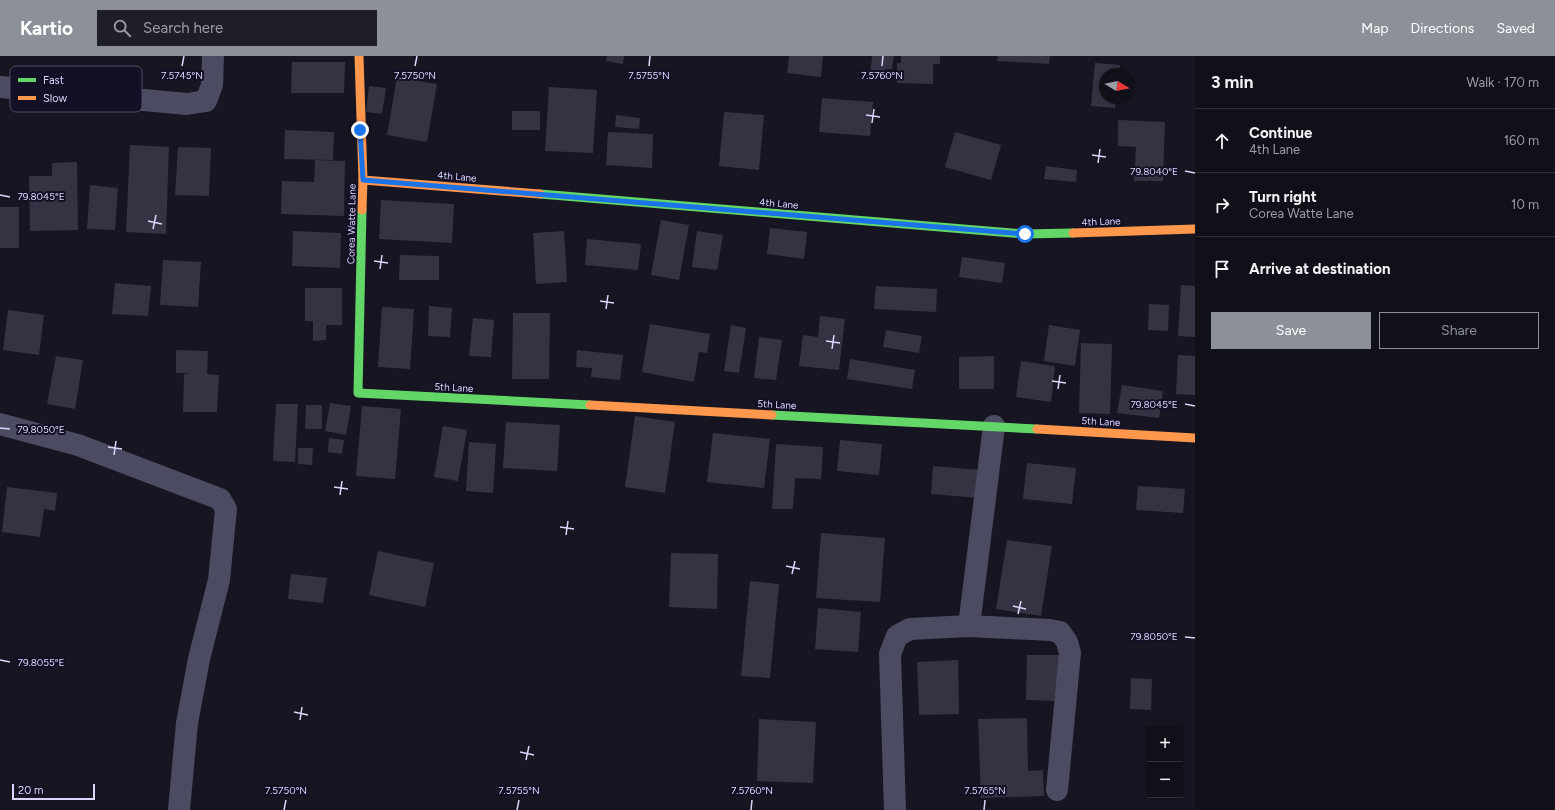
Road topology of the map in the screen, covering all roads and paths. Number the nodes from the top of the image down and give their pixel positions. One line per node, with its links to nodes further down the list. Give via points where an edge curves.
1 (213, 56): 5 (street, via 212,85 206,101 187,104)
2 (359, 56): 6 (street, Corea Watte Lane)
3 (0, 87): 4 (street)
4 (10, 88)
5 (142, 100)
6 (363, 180): 7 (street, 4th Lane, via 1025,234); 8 (street, Corea Watte Lane)
7 (1195, 229)
8 (358, 393): 10 (street, 5th Lane)
9 (0, 424): 14 (street, via 78,445 220,499 226,508 219,580 199,659 187,723)
10 (994, 426): 11 (street, 5th Lane); 12 (street)
11 (1195, 438)
12 (969, 626): 13 (street, via 1050,630 1060,632 1067,642 1070,653); 15 (street, via 910,629 897,636 890,654)
13 (1057, 790)
14 (179, 810)
15 (895, 810)

